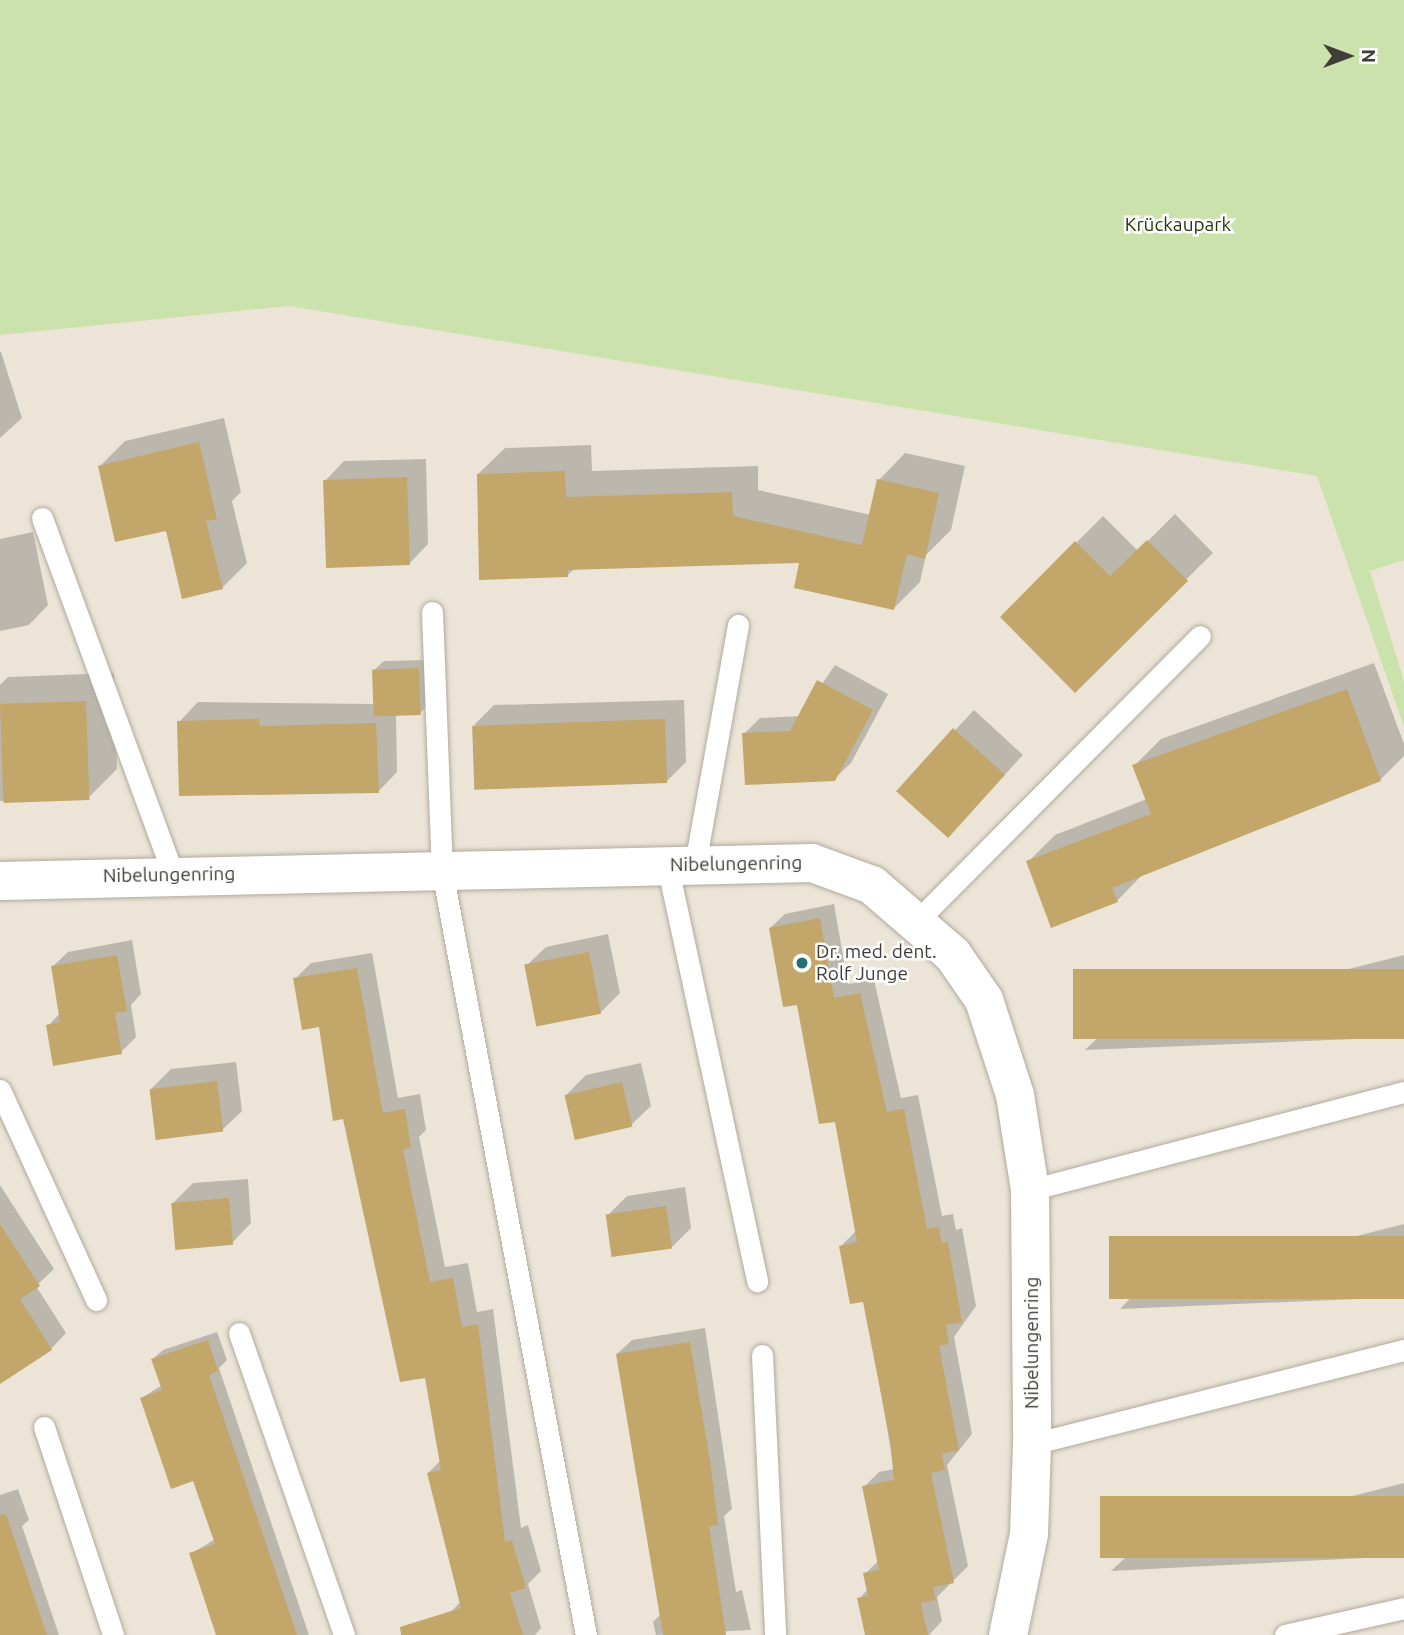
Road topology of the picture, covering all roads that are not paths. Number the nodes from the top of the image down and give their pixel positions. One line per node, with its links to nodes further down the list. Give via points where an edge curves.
1 (42, 518): 7 (lane)
2 (432, 612): 6 (lane)
3 (738, 625): 5 (lane)
4 (1199, 636): 9 (lane)
5 (681, 864): 6 (street, Nibelungenring); 9 (street, Nibelungenring, via 812,863 872,885); 13 (lane)
6 (442, 871): 7 (street, Nibelungenring); 23 (lane)
7 (173, 874): 8 (street, Nibelungenring)
8 (0, 881)
9 (918, 920): 12 (street, Nibelungenring, via 984,1000 1015,1095)
10 (0, 1090): 14 (lane)
11 (1404, 1091): 12 (lane)
12 (1030, 1190): 19 (street, Nibelungenring)
13 (757, 1281)
14 (96, 1300)
15 (239, 1333): 22 (lane)
16 (1404, 1350): 19 (lane)
17 (762, 1355): 24 (lane)
18 (44, 1427): 21 (lane)
19 (1032, 1444): 25 (street, Nibelungenring, via 1029,1534)
20 (1404, 1608): 26 (lane)
21 (113, 1635)
22 (344, 1635)
23 (586, 1635)
24 (775, 1635)
25 (1008, 1635)
26 (1285, 1635)

